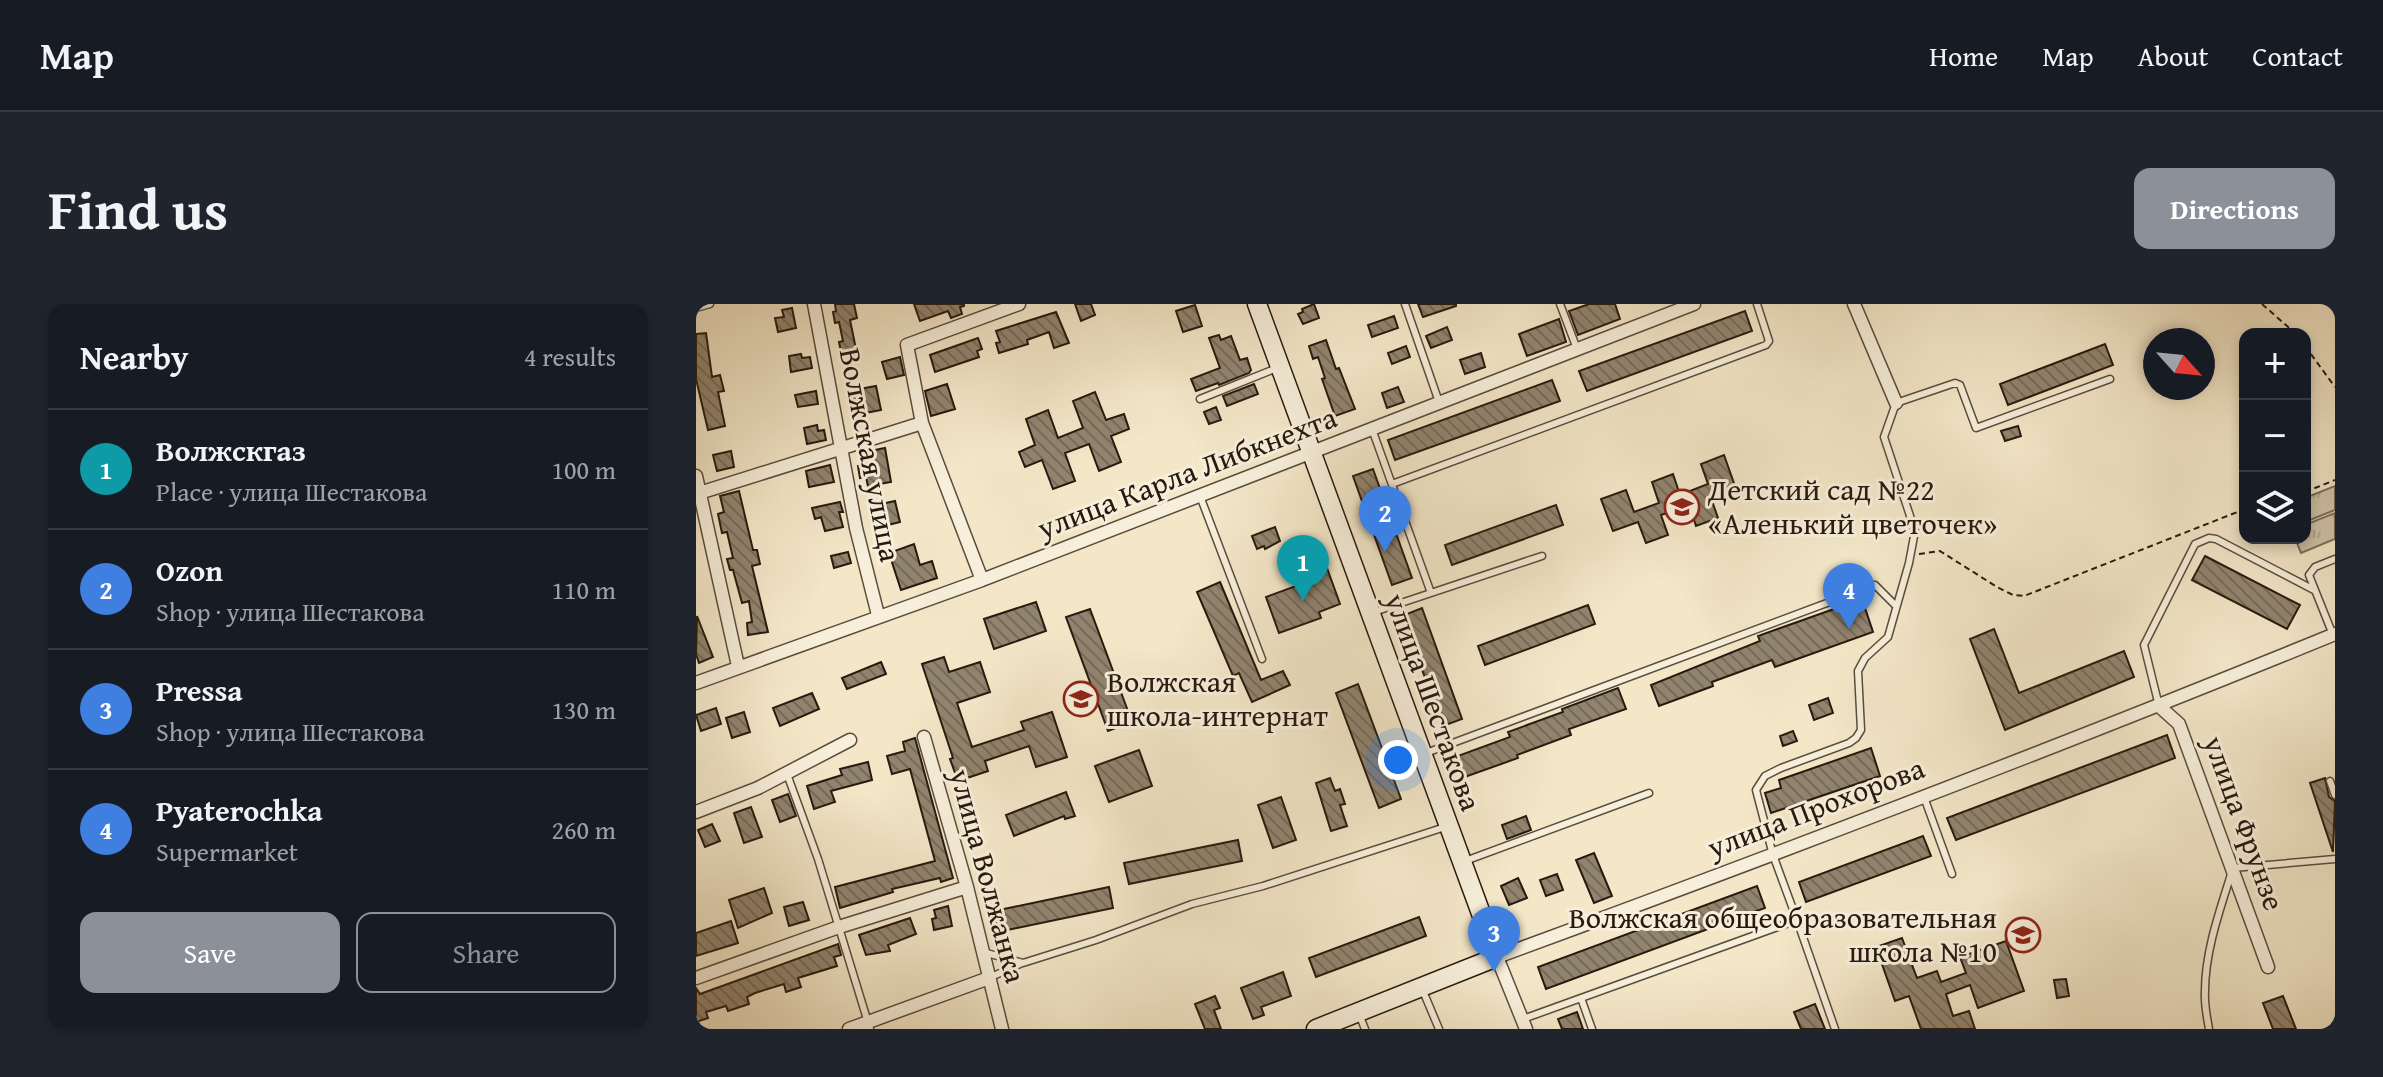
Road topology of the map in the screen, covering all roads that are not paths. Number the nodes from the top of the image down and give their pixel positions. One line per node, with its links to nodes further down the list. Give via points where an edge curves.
1 (710, 304): 10 (lane)
2 (814, 304): 19 (street, Волжская улица)
3 (1019, 304): 17 (street, via 907,345)
4 (1257, 304): 12 (main road, улица Шестакова)
5 (1405, 304): 15 (lane)
6 (1560, 304): 11 (lane)
7 (1694, 304): 11 (street, улица Карла Либкнехта)
8 (1757, 304): 22 (lane, via 1766,345)
9 (1854, 304): 16 (street)
10 (696, 308)
11 (1577, 350): 15 (street, улица Карла Либкнехта)
12 (1280, 367): 14 (lane); 20 (main road, улица Шестакова)
13 (2110, 379): 16 (lane, via 1976,428 1955,383)
14 (1200, 399)
15 (1440, 403): 18 (street, улица Карла Либкнехта)
16 (1896, 403): 30 (lane, via 1884,437 1915,531)
17 (922, 423): 19 (street); 27 (street)
18 (1372, 429): 20 (street, улица Карла Либкнехта); 22 (lane)
19 (841, 447): 23 (street); 32 (street, Волжская улица)
20 (1312, 453): 24 (street, улица Карла Либкнехта); 31 (main road, улица Шестакова)
21 (696, 476): 23 (street)
22 (1392, 484): 29 (lane)
23 (698, 494): 35 (street)
24 (1200, 496): 27 (street, улица Карла Либкнехта); 34 (lane)
25 (1542, 556): 29 (lane)
26 (2335, 559): 28 (lane, via 2311,570)
27 (982, 580): 32 (street, улица Карла Либкнехта)
28 (2314, 590): 33 (lane); 37 (lane, via 2216,539 2195,544 2144,645)
29 (1431, 593): 31 (lane)
30 (1895, 605): 40 (lane, via 1875,585); 48 (lane, via 1888,637 1858,671 1862,709 1856,738 1781,768 1758,784 1756,799)
31 (1371, 613): 40 (main road, улица Шестакова)
32 (878, 615): 35 (street, улица Карла Либкнехта)
33 (2334, 635): 37 (street, улица Прохорова)
34 (1262, 659)
35 (738, 666): 36 (street, улица Карла Либкнехта)
36 (696, 683)
37 (2159, 706): 45 (street, улица Прохорова); 51 (street, улица Фрунзе, via 2179,724)
38 (924, 737): 53 (street, улица Волжанка)
39 (850, 740): 41 (street)
40 (1422, 754): 47 (main road, улица Шестакова)
41 (787, 773): 46 (street); 55 (lane)
42 (2330, 781): 44 (lane)
43 (1649, 793): 50 (lane)
44 (2335, 795)
45 (1924, 797): 48 (street, улица Прохорова); 52 (lane)
46 (696, 812)
47 (1449, 826): 50 (main road, улица Шестакова); 58 (lane, via 1192,904)
48 (1773, 855): 54 (lane); 57 (street, улица Прохорова)
49 (2335, 859): 51 (lane)
50 (1462, 862): 57 (main road, улица Шестакова)
51 (2233, 868): 59 (street, улица Фрунзе); 73 (lane, via 2206,978)
52 (1952, 874)
53 (967, 887): 55 (street); 56 (street, улица Волжанка)
54 (1797, 920): 63 (lane); 72 (lane)
55 (839, 927): 60 (street); 66 (lane)
56 (983, 952): 58 (lane); 61 (street, улица Волжанка)
57 (1497, 957): 62 (main road, улица Прохорова); 65 (street, улица Шестакова)
58 (1023, 963): 61 (lane)
59 (2268, 967)
60 (696, 978)
61 (989, 978): 66 (street); 69 (street, улица Волжанка)
62 (1422, 988): 64 (main road, улица Прохорова); 70 (lane)
63 (1581, 998): 65 (lane); 71 (lane)
64 (1362, 1020): 67 (main road, улица Прохорова)
65 (1524, 1024)
66 (869, 1025): 68 (street)
67 (1321, 1028)
68 (849, 1029)
69 (1002, 1029)
70 (1439, 1029)
71 (1592, 1029)
72 (1835, 1029)
73 (2209, 1029)

